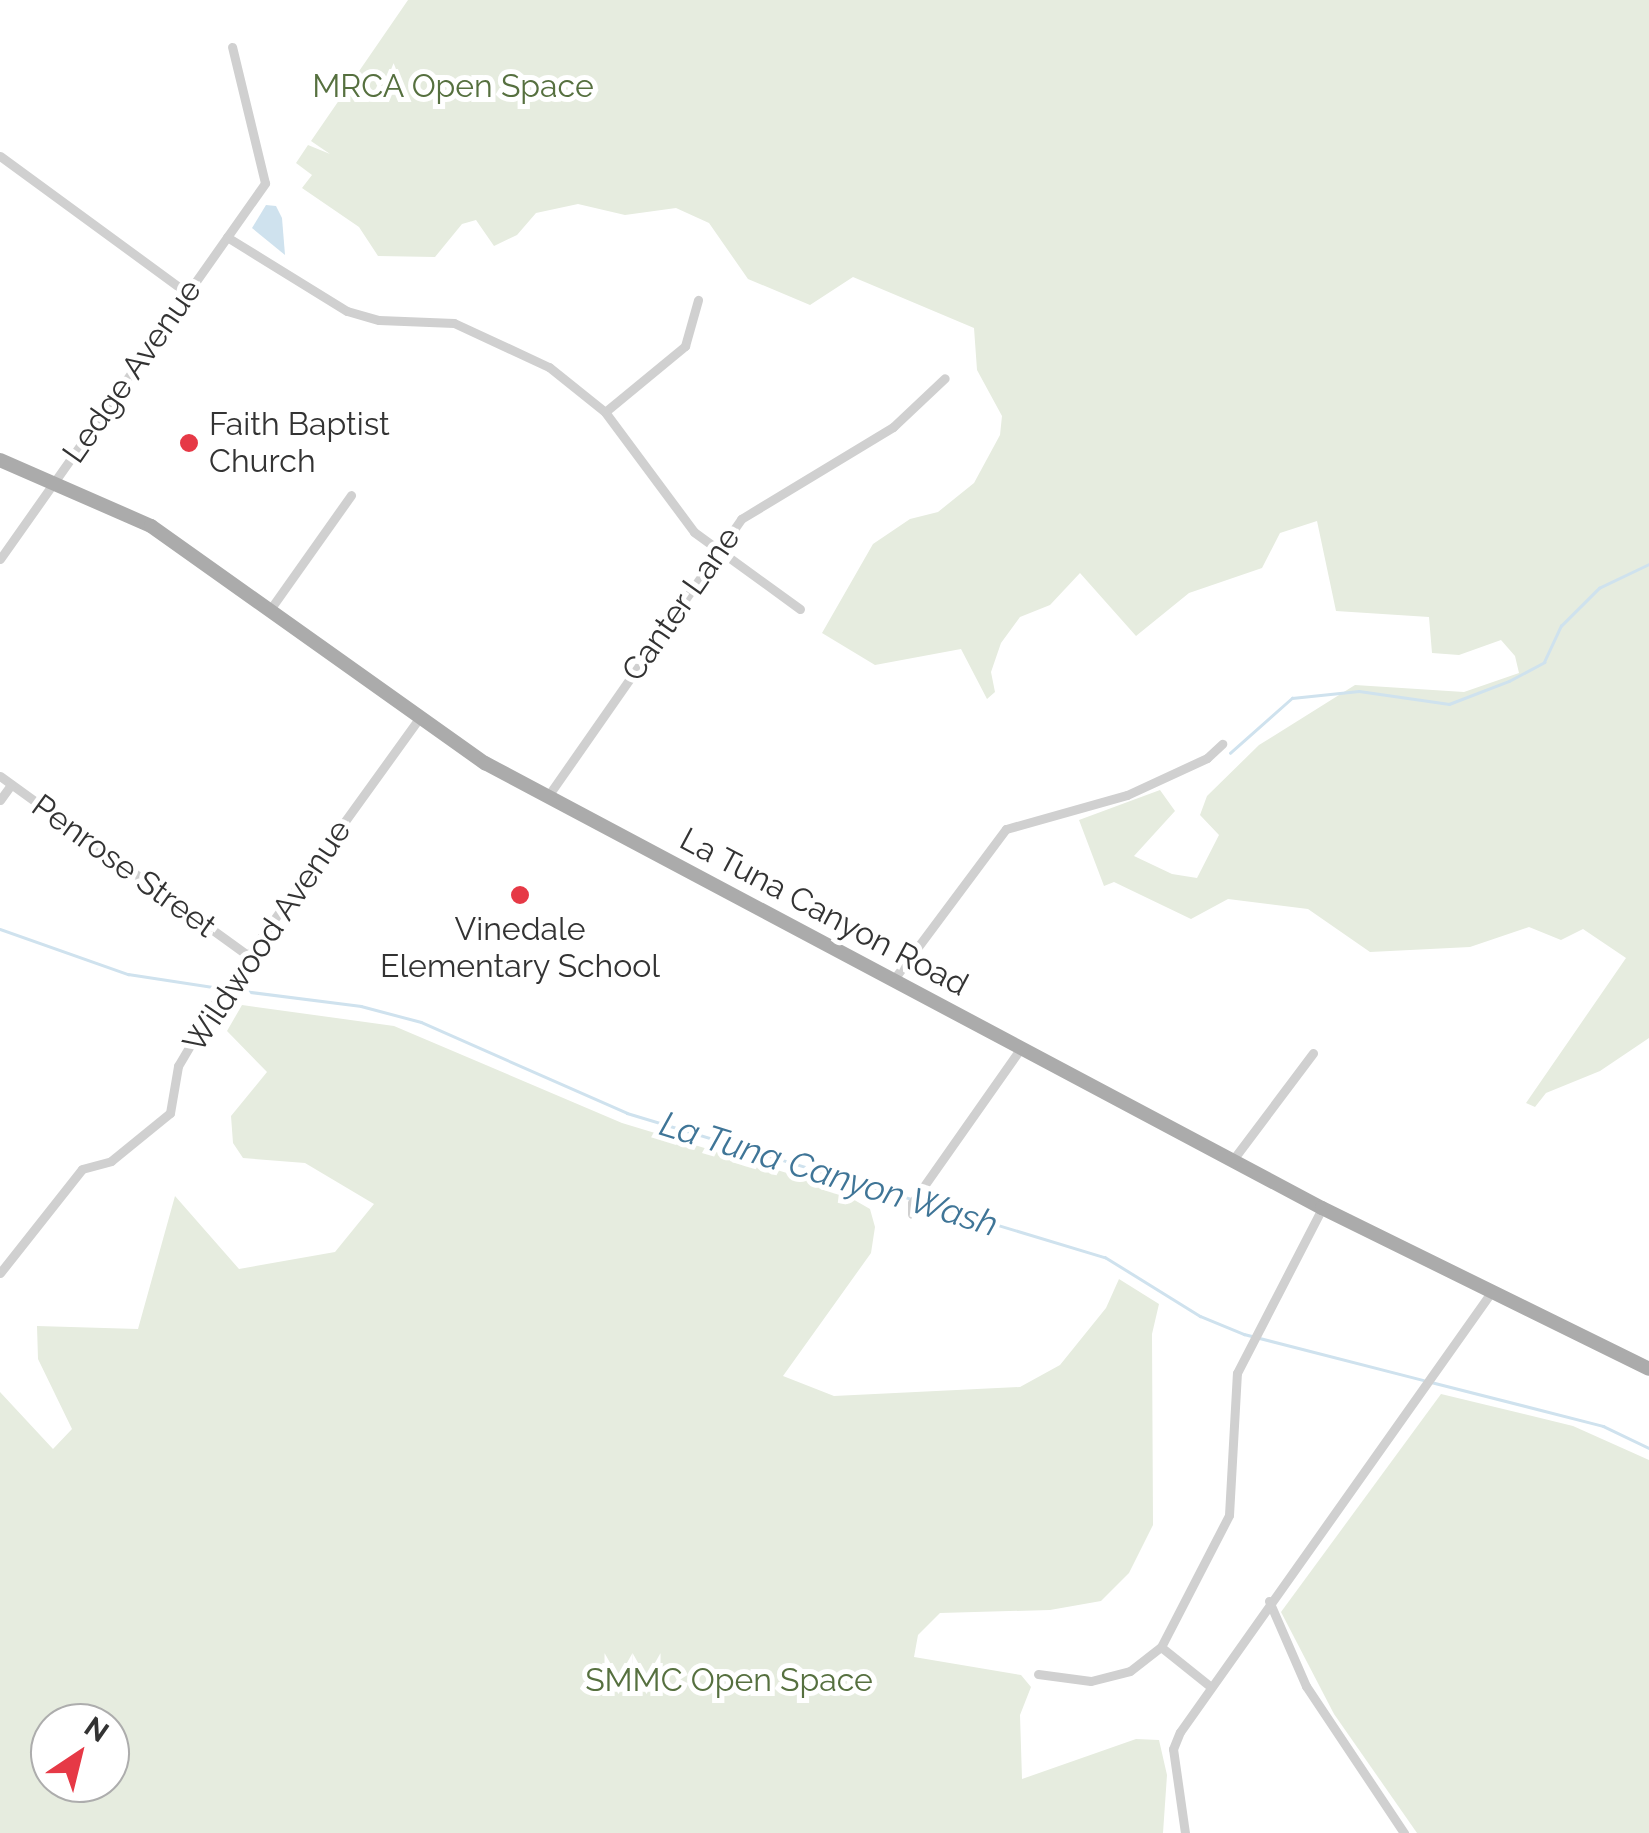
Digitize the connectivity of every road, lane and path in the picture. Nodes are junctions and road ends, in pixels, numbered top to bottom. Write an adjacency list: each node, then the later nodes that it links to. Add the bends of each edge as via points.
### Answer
1 (232, 47): 3 (street, Ledge Avenue, via 265,182)
2 (0, 156): 4 (street)
3 (226, 237): 4 (street, Ledge Avenue); 7 (street, via 348,311 480,332 549,367)
4 (187, 293): 9 (street, Ledge Avenue)
5 (698, 300): 7 (street, via 685,346)
6 (945, 378): 11 (street, Canter Lane, via 893,427 747,513)
7 (605, 412): 11 (street, via 686,524)
8 (0, 460): 9 (main road, La Tuna Canyon Road)
9 (55, 481): 12 (street, Ledge Avenue); 14 (main road, La Tuna Canyon Road, via 139,519)
10 (351, 496): 14 (street)
11 (718, 550): 13 (street); 19 (street, Canter Lane)
12 (0, 559)
13 (800, 610)
14 (269, 611): 15 (main road, La Tuna Canyon Road)
15 (418, 720): 19 (main road, La Tuna Canyon Road); 21 (street, Wildwood Avenue)
16 (1222, 744): 22 (street, via 1208,758 1127,795 1006,829)
17 (0, 776): 18 (street, Penrose Street)
18 (11, 784): 20 (street); 21 (street, Penrose Street)
19 (548, 796): 22 (main road, La Tuna Canyon Road)
20 (0, 800)
21 (249, 956): 28 (street, Wildwood Avenue, via 178,1066 170,1114 111,1162 82,1169)
22 (894, 979): 23 (main road, La Tuna Canyon Road)
23 (1022, 1048): 25 (main road, La Tuna Canyon Road); 26 (street)
24 (1313, 1053): 25 (street)
25 (1232, 1160): 27 (main road, La Tuna Canyon Road)
26 (914, 1204)
27 (1322, 1208): 29 (main road, La Tuna Canyon Road); 32 (street, via 1254,1336 1230,1405 1230,1515)
28 (0, 1273)
29 (1490, 1294): 30 (main road, La Tuna Canyon Road); 31 (street)
30 (1649, 1369)
31 (1270, 1601): 34 (street); 36 (street, via 1306,1686)
32 (1161, 1648): 33 (street, via 1130,1671 1091,1681); 34 (street)
33 (1038, 1674)
34 (1210, 1687): 35 (street, via 1173,1749)
35 (1185, 1833)
36 (1404, 1833)

